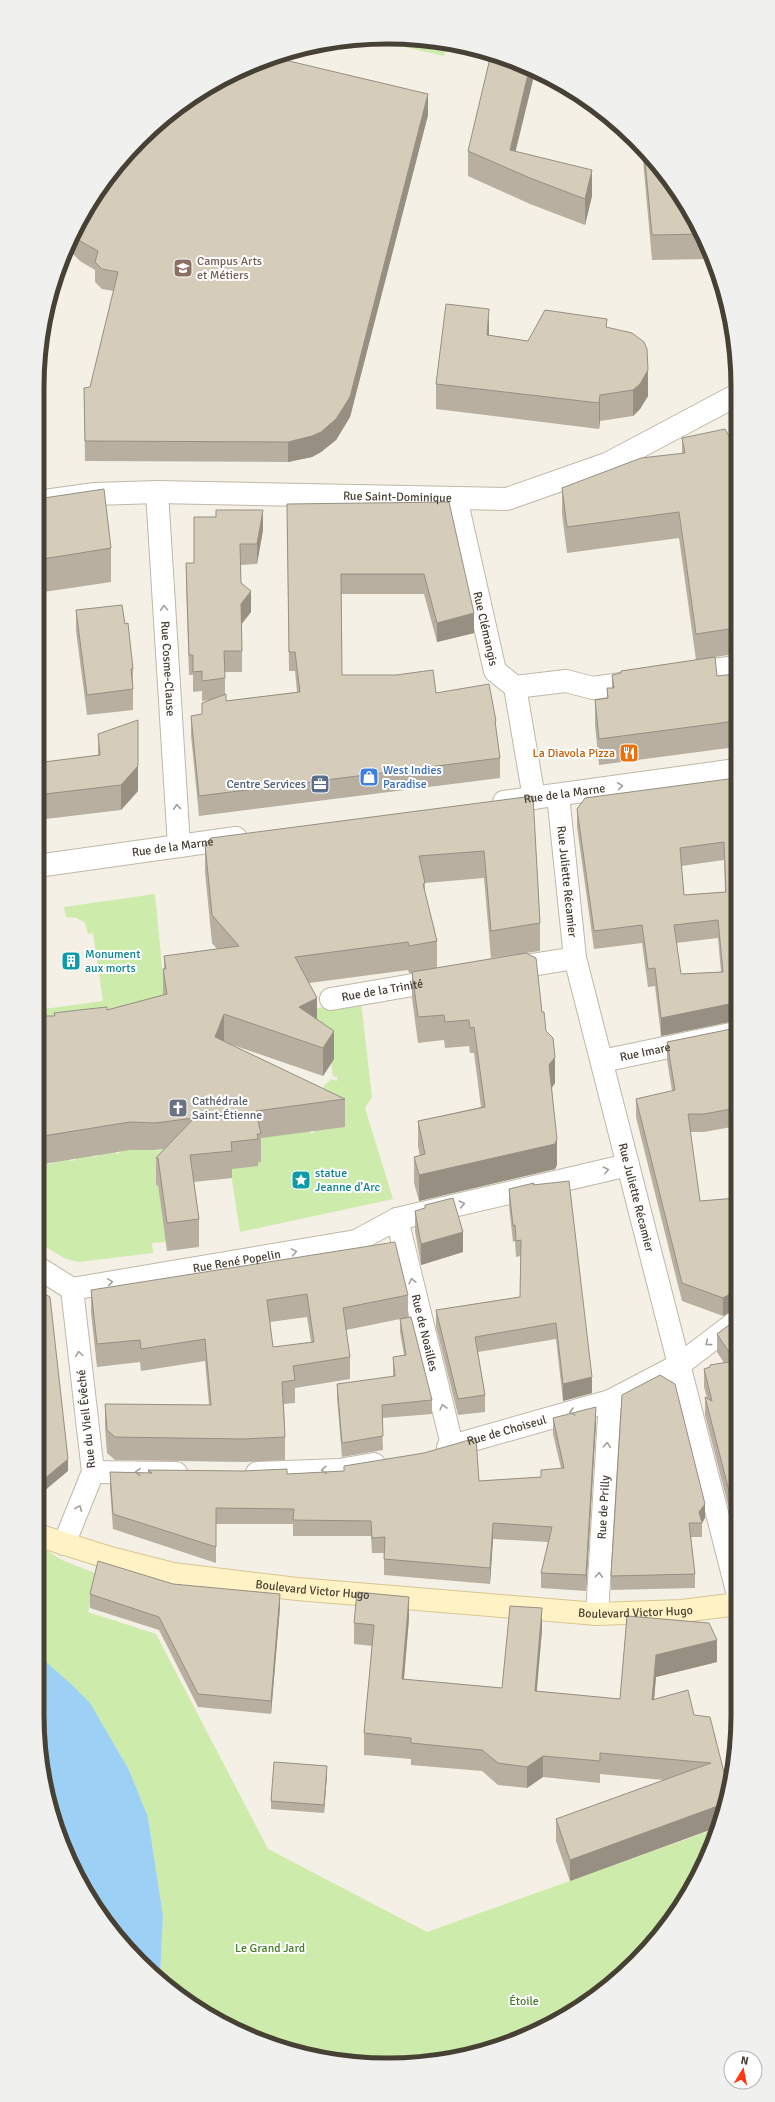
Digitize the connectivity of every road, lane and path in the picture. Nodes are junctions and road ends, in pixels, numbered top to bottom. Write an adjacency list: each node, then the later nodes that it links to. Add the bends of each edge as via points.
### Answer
1 (731, 398): 3 (street, Rue Saint-Dominique, via 609,463 507,499)
2 (157, 492): 3 (street, Rue Saint-Dominique); 4 (street, Rue Saint-Dominique, via 95,494); 12 (street, Rue Cosme-Clause, one-way to 2)
3 (456, 498): 6 (street, Rue Clémangis, via 495,671)
4 (44, 501)
5 (731, 667): 6 (street, via 593,688 566,681)
6 (515, 687): 9 (street)
7 (731, 771): 8 (street, Rue de la Marne, one-way to 7)
8 (558, 795): 9 (street, Rue de la Marne); 14 (street, Rue Juliette Récamier)
9 (534, 798): 10 (street, Rue de la Marne)
10 (487, 804)
11 (258, 835): 12 (street, Rue de la Marne)
12 (179, 846): 13 (street, Rue de la Marne)
13 (44, 865)
14 (575, 958): 15 (street); 19 (street, Rue Juliette Récamier)
15 (484, 973)
16 (461, 977): 17 (street, Rue de la Trinité)
17 (330, 999)
18 (731, 1034): 19 (street, Rue Imare)
19 (602, 1061): 20 (street, Rue Juliette Récamier)
20 (628, 1165): 21 (street, Rue René Popelin, one-way to 20); 25 (street, Rue Juliette Récamier)
21 (397, 1219): 23 (street, Rue René Popelin, one-way to 21, via 356,1241); 27 (street, Rue de Noailles, one-way to 21)
22 (44, 1271): 23 (street)
23 (72, 1289): 30 (street, Rue du Vieil Évêché, one-way to 23)
24 (731, 1326): 25 (street, Rue de Choiseul, one-way to 25)
25 (679, 1365): 26 (street, Rue de Choiseul); 35 (street, Rue Juliette Récamier)
26 (610, 1401): 27 (street, Rue de Choiseul, one-way to 27); 37 (street, Rue de Prilly, one-way to 26)
27 (452, 1445): 28 (street, Rue de Choiseul)
28 (428, 1454)
29 (392, 1461): 32 (street, one-way to 32, via 339,1470)
30 (93, 1472): 31 (street, one-way to 30); 34 (street, Rue du Vieil Évêché, one-way to 30)
31 (196, 1473)
32 (235, 1474)
33 (44, 1537): 34 (main road, Boulevard Victor Hugo)
34 (64, 1544): 37 (main road, Boulevard Victor Hugo, via 173,1574 304,1590)
35 (731, 1568)
36 (731, 1605): 37 (main road, Boulevard Victor Hugo, via 682,1611)
37 (597, 1614)

